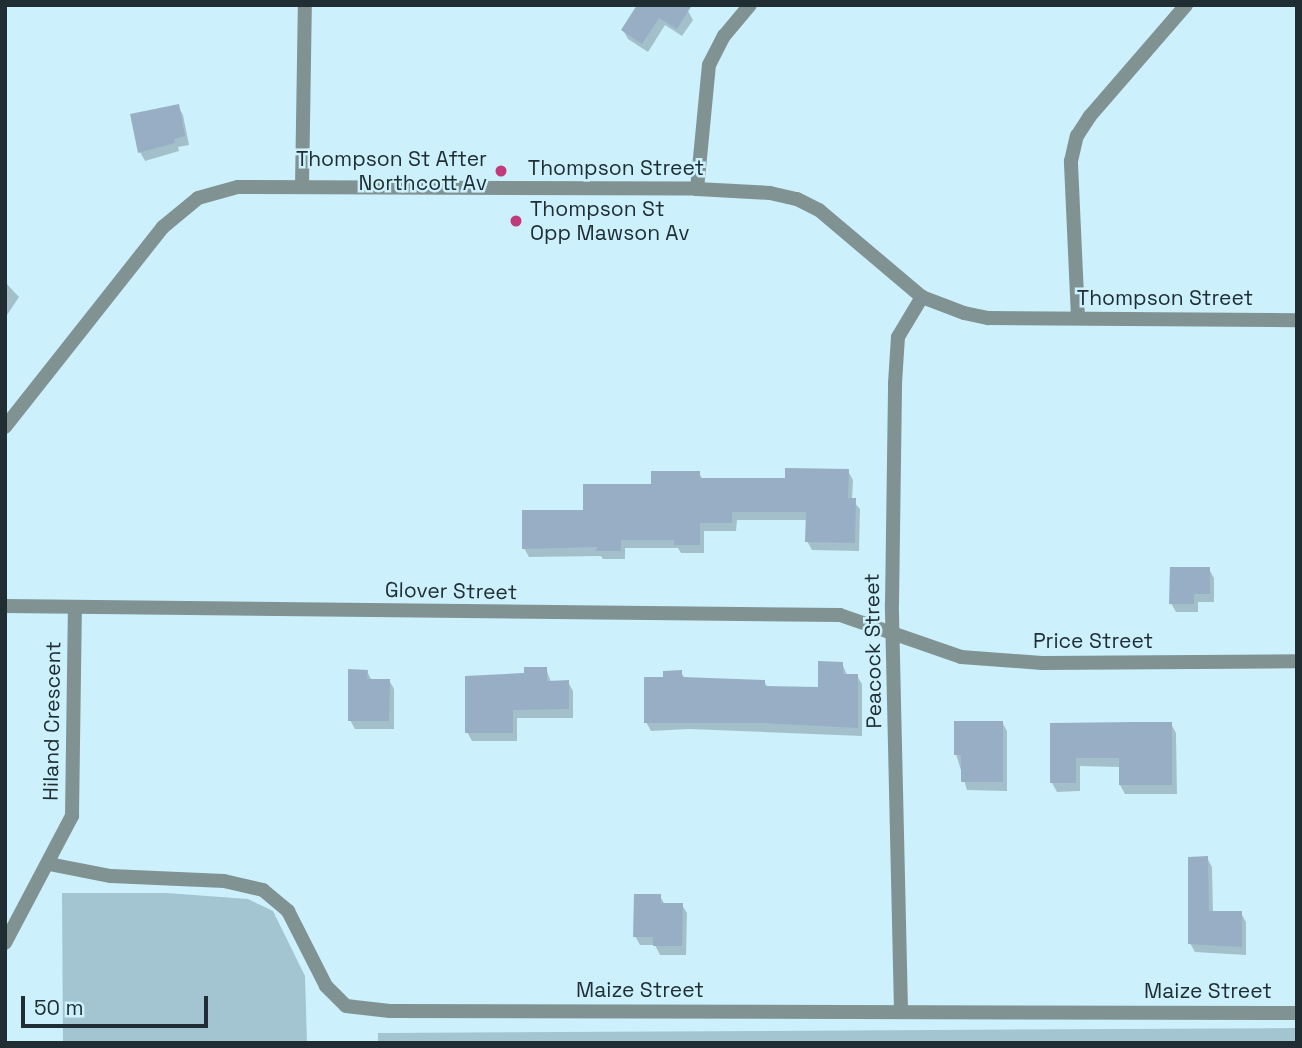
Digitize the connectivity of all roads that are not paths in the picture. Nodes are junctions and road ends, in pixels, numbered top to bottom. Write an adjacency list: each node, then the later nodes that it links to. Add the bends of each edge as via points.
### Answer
1 (305, 5): 4 (street)
2 (750, 5): 5 (street, via 724,36 709,65)
3 (1186, 5): 7 (street, via 1077,136 1071,161)
4 (302, 187): 5 (street, Thompson Street); 9 (street, Thompson Street, via 215,191 178,212)
5 (696, 189): 6 (street, Thompson Street, via 797,199 820,210)
6 (922, 297): 7 (street, Thompson Street, via 988,318); 12 (street, Peacock Street, via 898,337 896,352)
7 (1078, 318): 8 (street, Thompson Street)
8 (1297, 320)
9 (5, 427)
10 (5, 606): 11 (street, Glover Street)
11 (75, 609): 12 (street, Glover Street, via 839,615); 14 (street, Hiland Crescent, via 72,816)
12 (893, 634): 13 (street, Price Street, via 961,656 1042,663); 16 (street, Peacock Street)
13 (1297, 661)
14 (49, 864): 15 (street, Hiland Crescent); 16 (street, Maize Street, via 111,876 225,881 263,890 288,911 326,986 346,1006 390,1011)
15 (5, 943)
16 (901, 1010): 17 (street, Maize Street)
17 (1297, 1013)

